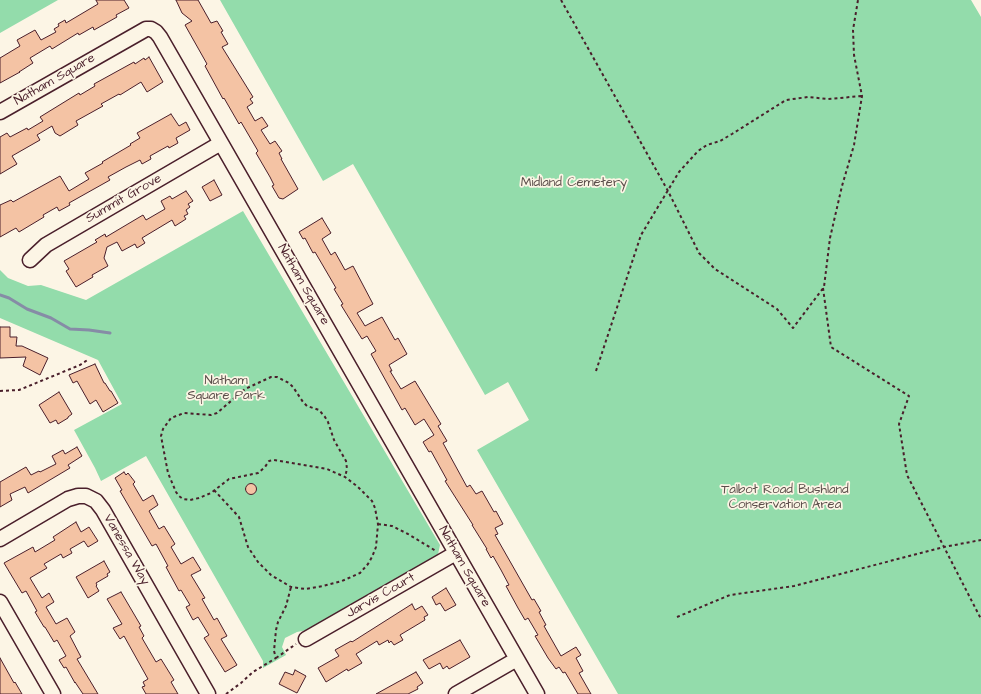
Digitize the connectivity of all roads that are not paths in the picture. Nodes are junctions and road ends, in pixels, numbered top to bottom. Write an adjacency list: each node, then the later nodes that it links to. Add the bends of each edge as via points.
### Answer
1 (0, 112): 2 (street, Natham Square, via 120,43 146,29 151,29 160,37)
2 (221, 143): 3 (street, Summit Grove, via 46,245); 5 (street, Natham Square)
3 (30, 260)
4 (0, 539): 10 (street, Vanessa Way, via 68,499 86,496 96,501)
5 (456, 553): 7 (street, Jarvis Court); 8 (street, Natham Square)
6 (0, 602): 9 (street)
7 (306, 639)
8 (517, 659): 11 (street); 12 (street, Natham Square)
9 (53, 694)
10 (208, 694)
11 (456, 694)
12 (537, 694)

